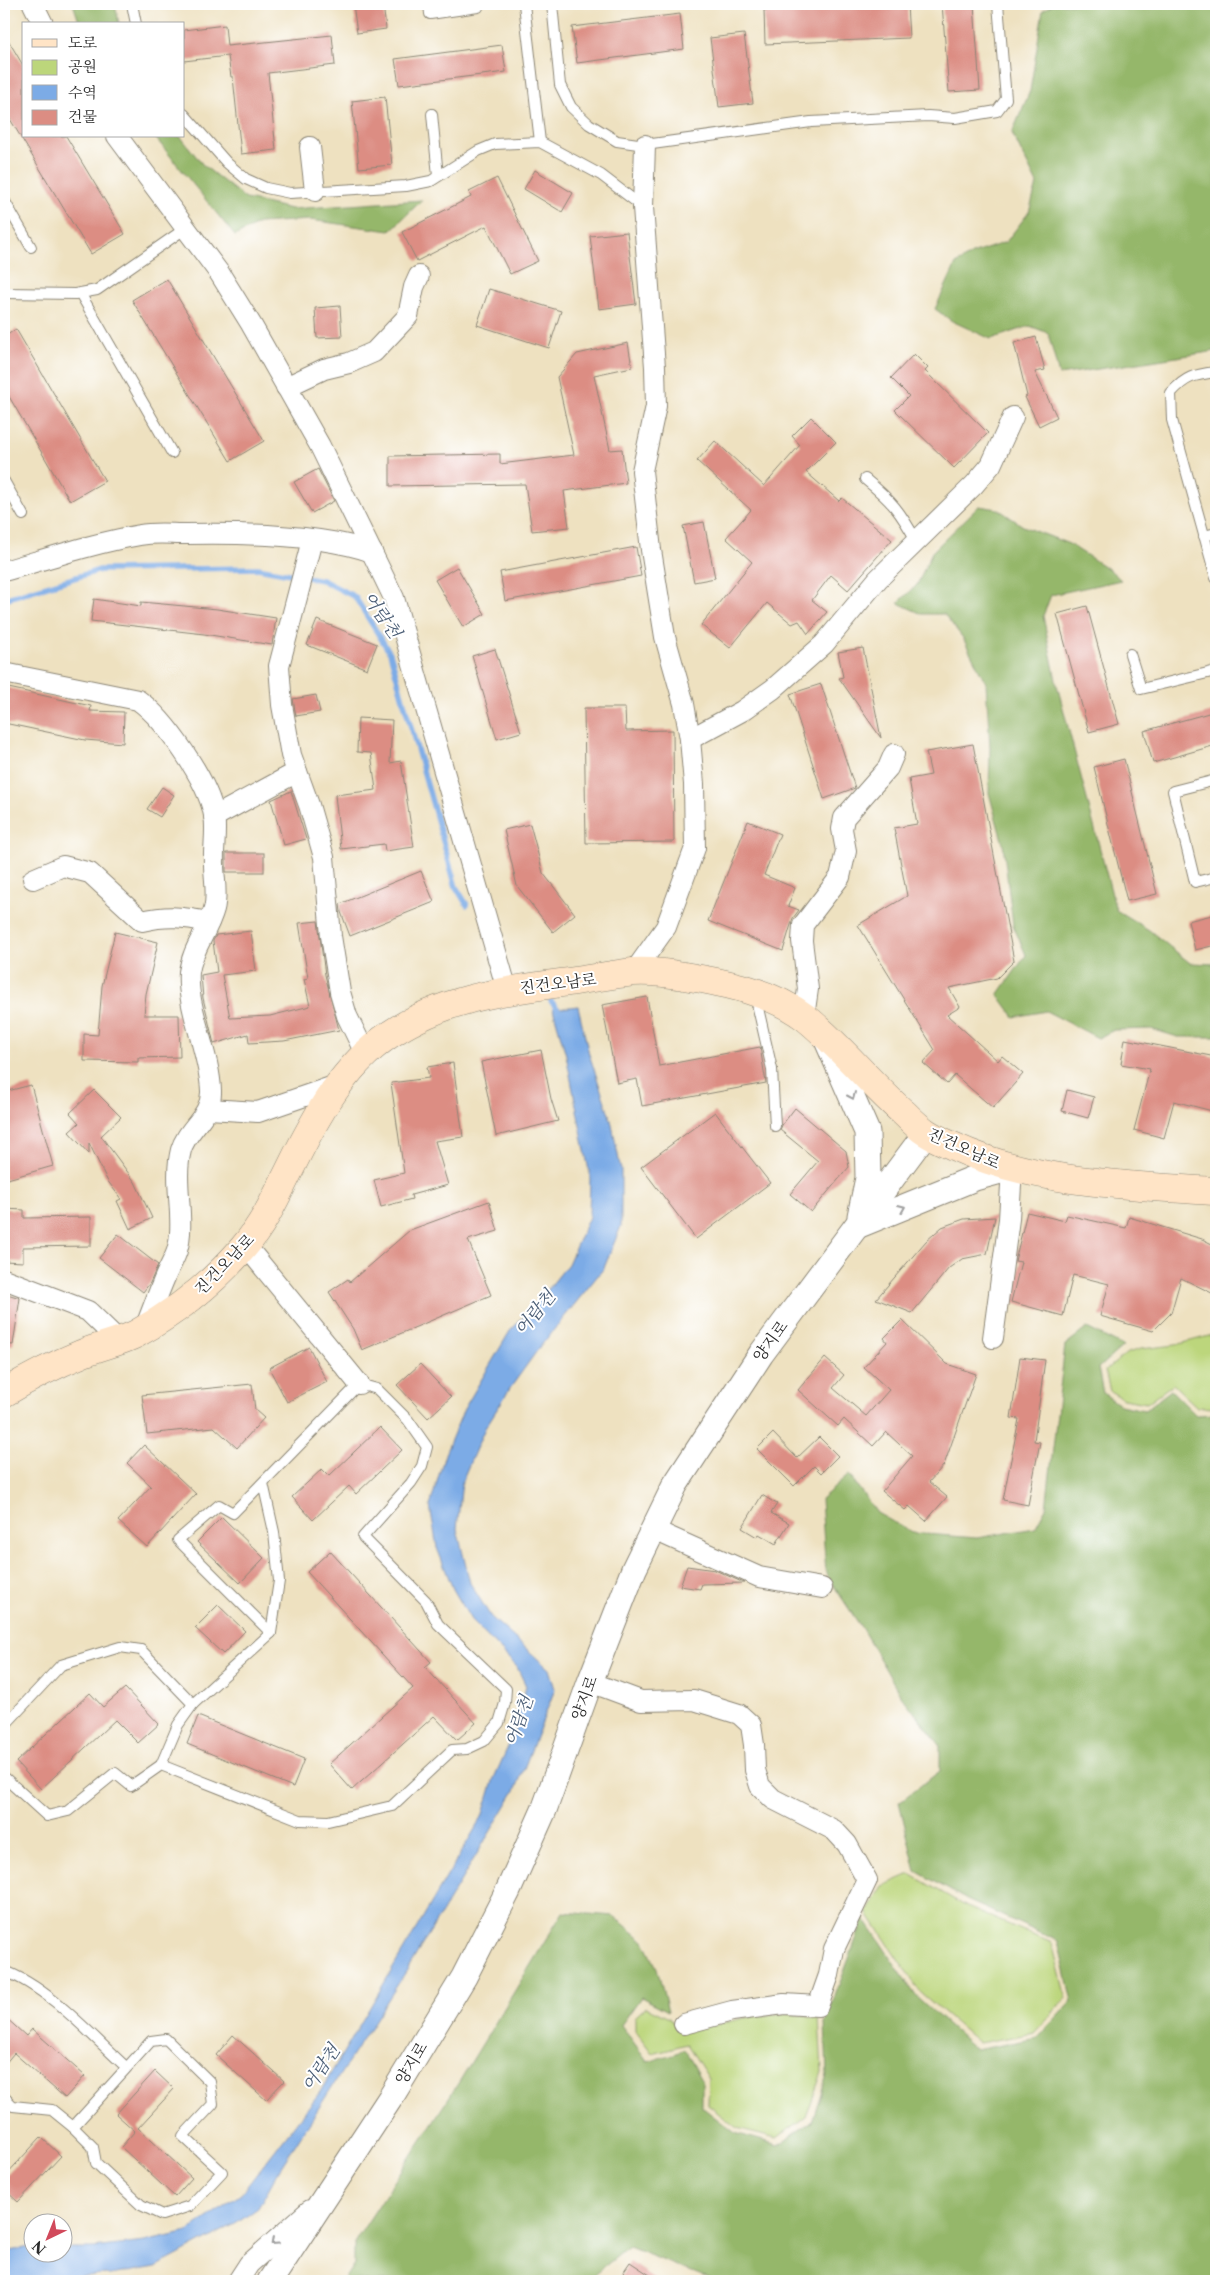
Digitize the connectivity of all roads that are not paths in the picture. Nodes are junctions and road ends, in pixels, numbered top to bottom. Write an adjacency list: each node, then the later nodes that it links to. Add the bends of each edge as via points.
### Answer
1 (33, 4): 8 (street)
2 (132, 4): 9 (lane)
3 (429, 4): 4 (lane, via 430,14 478,7)
4 (478, 4)
5 (524, 4): 13 (lane)
6 (552, 4): 14 (lane, via 560,86 571,107 589,124 618,141)
7 (998, 4): 14 (lane, via 1006,99 997,111 955,118 928,116 811,122)
8 (42, 22)
9 (136, 22)
10 (432, 114): 16 (lane)
11 (185, 115): 17 (lane, via 227,163 246,179 266,188)
12 (118, 138): 20 (street)
13 (540, 142): 16 (lane, via 495,144); 19 (lane, via 601,175)
14 (644, 145): 19 (street)
15 (310, 147): 17 (street)
16 (438, 176): 17 (lane, via 406,186)
17 (315, 192)
18 (4, 200): 21 (lane)
19 (643, 207): 42 (street, via 656,406 642,471 665,637 684,704)
20 (186, 228): 24 (lane, via 97,290); 26 (street, via 220,274)
21 (31, 247)
22 (419, 276): 26 (street, via 408,316 374,352)
23 (4, 293): 24 (lane)
24 (80, 293): 28 (lane)
25 (1216, 372): 33 (lane, via 1195,374 1182,381 1172,393 1172,420)
26 (286, 386): 36 (street, via 320,446)
27 (1013, 417): 35 (street, via 991,465)
28 (172, 453)
29 (865, 479): 35 (lane, via 901,512)
30 (4, 480): 31 (lane)
31 (23, 515)
32 (1216, 533): 33 (lane)
33 (1204, 536): 38 (lane)
34 (312, 540): 36 (street, via 350,545); 37 (street, via 218,534 143,534 103,542); 44 (street, via 279,666 283,714)
35 (917, 542): 42 (street, via 878,580 804,663 742,711)
36 (372, 552): 51 (street, via 394,598)
37 (4, 571)
38 (1216, 578)
39 (1130, 654): 40 (lane, via 1141,689)
40 (1216, 671)
41 (4, 673): 46 (street, via 138,700 163,724 187,758 211,803)
42 (690, 740): 50 (street, via 695,848 666,927)
43 (894, 754): 53 (street, via 888,768 844,818 842,829 846,851 840,877 803,925 808,989)
44 (297, 772): 46 (street); 55 (street, via 324,857 340,992 347,1016)
45 (1216, 780): 47 (lane, via 1173,791 1195,882)
46 (214, 817): 49 (street, via 216,886)
47 (1216, 877)
48 (33, 879): 49 (street, via 63,866 90,873 142,921 178,916)
49 (209, 922): 57 (street, via 189,974 209,1072 211,1093)
50 (634, 972): 51 (main road, 진건오남로); 52 (main road, 진건오남로, via 657,972 733,984)
51 (507, 990): 55 (main road, 진건오남로, via 452,1002 429,1012 385,1037)
52 (754, 992): 53 (main road, 진건오남로, via 779,1001); 58 (lane, via 772,1069)
53 (804, 1017): 54 (main road, 진건오남로)
54 (825, 1036): 59 (main road, 진건오남로, via 894,1106); 62 (street, one-way to 62, via 867,1132 868,1178)
55 (366, 1055): 56 (main road, 진건오남로)
56 (337, 1085): 57 (street, via 258,1112); 63 (main road, 진건오남로, via 313,1122 268,1214)
57 (208, 1109): 65 (street, via 184,1139 178,1176 181,1232 178,1255 166,1274)
58 (775, 1126)
59 (926, 1133): 60 (main road, 진건오남로, via 984,1160); 62 (street, 양지로)
60 (1012, 1168): 61 (main road, 진건오남로, via 1074,1179); 62 (street, one-way to 60, via 975,1178); 66 (street, via 1009,1219)
61 (1216, 1192)
62 (857, 1226): 71 (street, 양지로, via 760,1354 680,1478)
63 (246, 1246): 65 (main road, 진건오남로, via 193,1297); 68 (street)
64 (4, 1279): 67 (street, via 88,1311)
65 (145, 1328): 67 (main road, 진건오남로)
66 (993, 1338)
67 (119, 1341): 69 (main road, 진건오남로, via 39,1372)
68 (359, 1384): 70 (lane); 77 (lane, via 377,1389 408,1420 427,1447 422,1466 411,1483 363,1537 426,1601 438,1624 506,1689 499,1723 484,1741 467,1749 452,1750 392,1806 328,1821 300,1820)
69 (4, 1393)
70 (263, 1483): 73 (lane, via 274,1532 279,1581); 73 (lane, via 233,1513 219,1505 178,1540)
71 (652, 1529): 72 (street, via 759,1578); 74 (street, 양지로)
72 (822, 1588)
73 (272, 1633): 75 (lane)
74 (590, 1682): 80 (street, via 641,1701 694,1700 739,1714 751,1724 755,1770 760,1786 773,1799 834,1830 847,1844 868,1880 834,1949 818,2006 784,2004 732,2011); 84 (street, 양지로, via 544,1810 504,1900 464,1977)
75 (193, 1704): 76 (lane, via 141,1650 120,1647 61,1665); 77 (lane, via 178,1726)
76 (4, 1726)
77 (161, 1765): 78 (lane, via 132,1786 114,1773 68,1811 48,1816)
78 (4, 1777)
79 (4, 1971): 81 (lane, via 20,1977 46,1995)
80 (684, 2024)
81 (126, 2067): 83 (lane); 83 (lane, via 151,2041 166,2039 210,2082 213,2104 183,2136 222,2172 190,2206 162,2215 141,2205 96,2163 93,2147)
82 (4, 2097): 83 (lane, via 14,2106 52,2110)
83 (73, 2127)
84 (323, 2198): 85 (street, one-way to 85, via 249,2264); 86 (street, 양지로)
85 (238, 2281)
86 (270, 2281)

